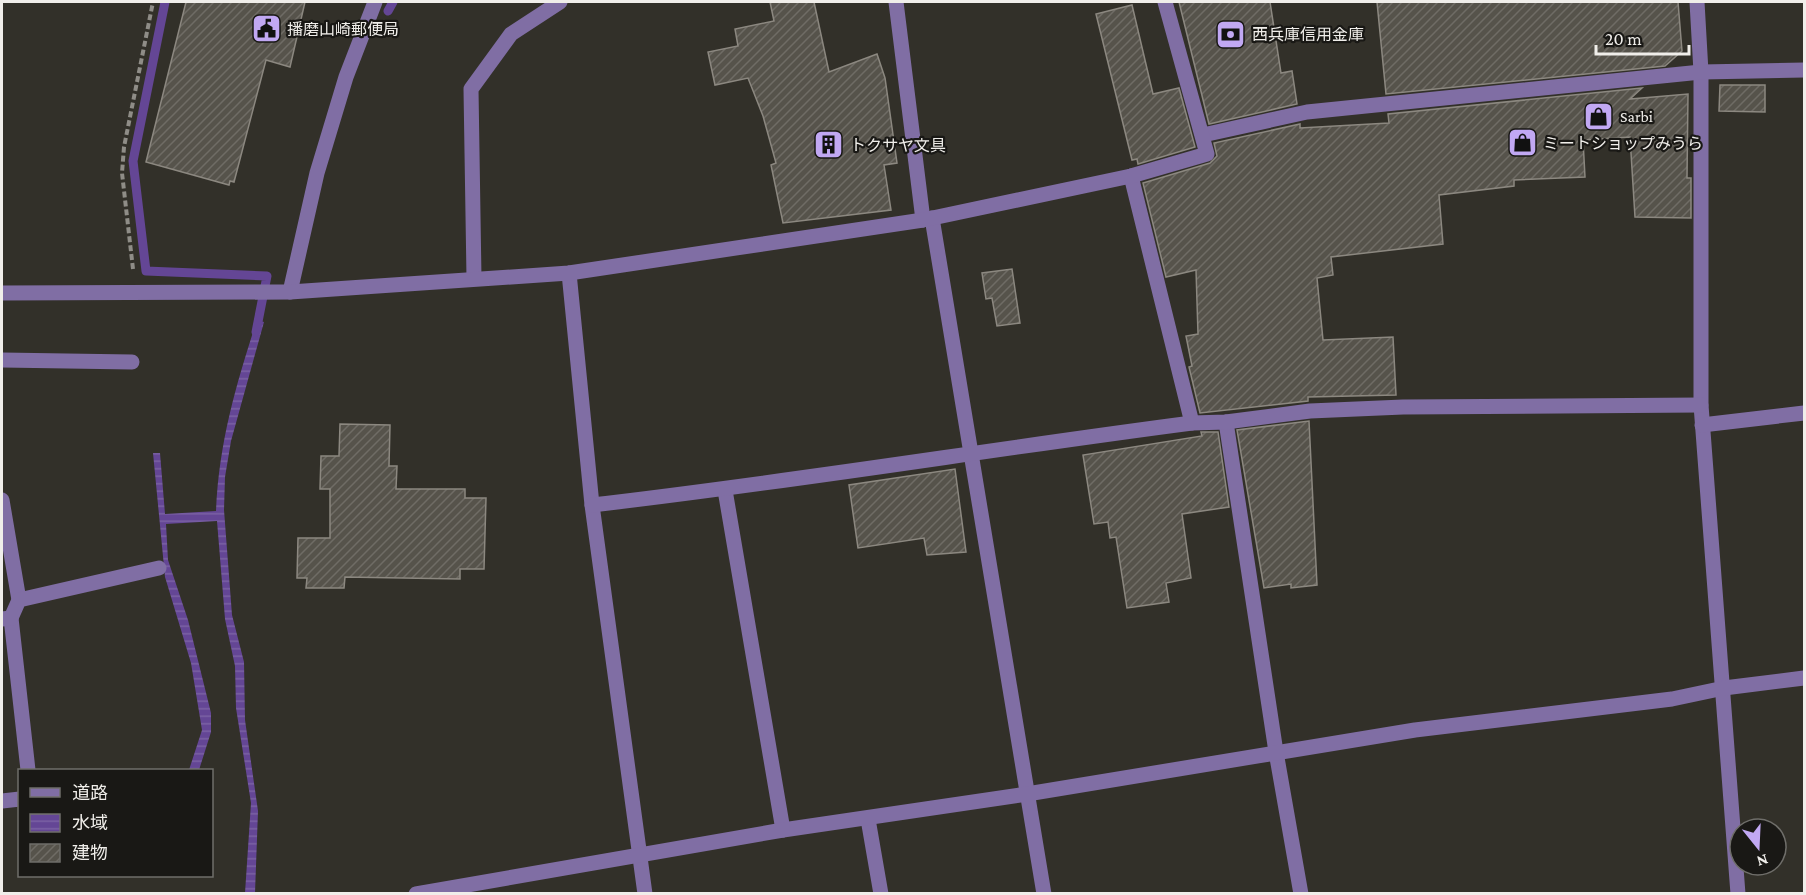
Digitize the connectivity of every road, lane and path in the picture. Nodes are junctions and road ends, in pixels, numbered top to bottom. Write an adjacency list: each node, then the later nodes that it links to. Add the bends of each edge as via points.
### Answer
1 (153, 2): 16 (path, via 122,173)
2 (375, 2): 14 (street, via 346,77 317,173)
3 (560, 2): 13 (street, via 511,34 471,89)
4 (896, 2): 11 (street)
5 (1165, 2): 9 (street)
6 (1697, 2): 8 (street)
7 (1804, 70): 8 (street)
8 (1701, 72): 9 (street, via 1307,112); 19 (street)
9 (1203, 135): 10 (street, via 1207,154)
10 (1131, 176): 11 (street); 22 (street)
11 (928, 219): 12 (street); 24 (street)
12 (569, 273): 13 (street); 27 (street)
13 (474, 278): 14 (street)
14 (290, 292): 16 (street)
15 (2, 293): 16 (street)
16 (136, 294)
17 (2, 360): 18 (street)
18 (132, 362)
19 (1701, 405): 21 (street, via 1403,407 1310,411); 23 (street)
20 (1804, 413): 23 (street)
21 (1226, 422): 22 (street); 33 (street)
22 (1192, 423): 24 (street)
23 (1702, 425): 32 (street)
24 (972, 451): 25 (street); 35 (street)
25 (725, 490): 27 (street); 39 (street)
26 (2, 500): 29 (street)
27 (592, 505): 40 (street)
28 (159, 568): 29 (street)
29 (19, 600): 30 (street)
30 (6, 618): 34 (street)
31 (1804, 678): 32 (street)
32 (1724, 688): 33 (street, via 1672,699 1416,730); 47 (street)
33 (1276, 752): 35 (street); 46 (street)
34 (28, 769)
35 (1027, 794): 38 (street); 45 (street)
36 (18, 799): 37 (street)
37 (2, 801)
38 (868, 819): 39 (street); 44 (street)
39 (783, 830): 40 (street)
40 (638, 855): 41 (street); 43 (street)
41 (462, 890): 42 (street)
42 (416, 894)
43 (645, 894)
44 (881, 894)
45 (1044, 894)
46 (1301, 894)
47 (1738, 894)

